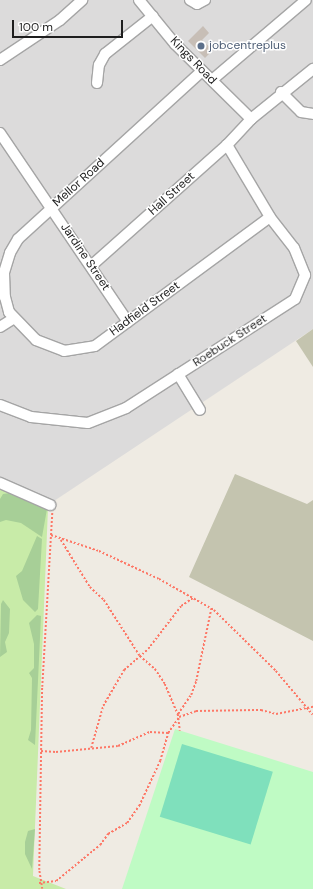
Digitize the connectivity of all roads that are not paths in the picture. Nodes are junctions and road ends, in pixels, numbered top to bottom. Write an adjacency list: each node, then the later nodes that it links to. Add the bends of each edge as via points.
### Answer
1 (82, 0): 7 (street, via 60,20)
2 (139, 0): 6 (street, Kings Road)
3 (190, 0): 4 (street, via 197,4)
4 (205, 0)
5 (306, 0): 10 (street)
6 (153, 16): 9 (street, Kings Road); 11 (street, via 105,54 99,65)
7 (0, 60)
8 (313, 69): 12 (street, Hall Street)
9 (202, 71): 10 (street, Kings Road); 18 (street, Mellor Road)
10 (212, 80): 14 (street, Kings Road)
11 (97, 83)
12 (281, 92): 13 (street, via 301,112); 14 (street, Hall Street)
13 (313, 114)
14 (251, 119): 16 (street, Hall Street)
15 (0, 132): 17 (street, Jardine Street)
16 (227, 145): 19 (street, Roebuck Street); 20 (street, Hall Street)
17 (4, 146): 18 (street, Jardine Street)
18 (51, 208): 20 (street, Jardine Street); 21 (street, Mellor Road, via 18,239 6,263 5,296)
19 (270, 217): 22 (street, Hadfield Street); 24 (street, Roebuck Street, via 294,248 305,275 295,299)
20 (91, 266): 22 (street, Jardine Street)
21 (13, 319): 22 (street, Hadfield Street, via 36,340 64,352 95,346); 23 (street)
22 (128, 322)
23 (0, 327)
24 (178, 374): 25 (street, Roebuck Street, via 126,408 88,423 31,417); 26 (street)
25 (0, 405)
26 (200, 410)
27 (0, 483): 28 (street)
28 (50, 505)

